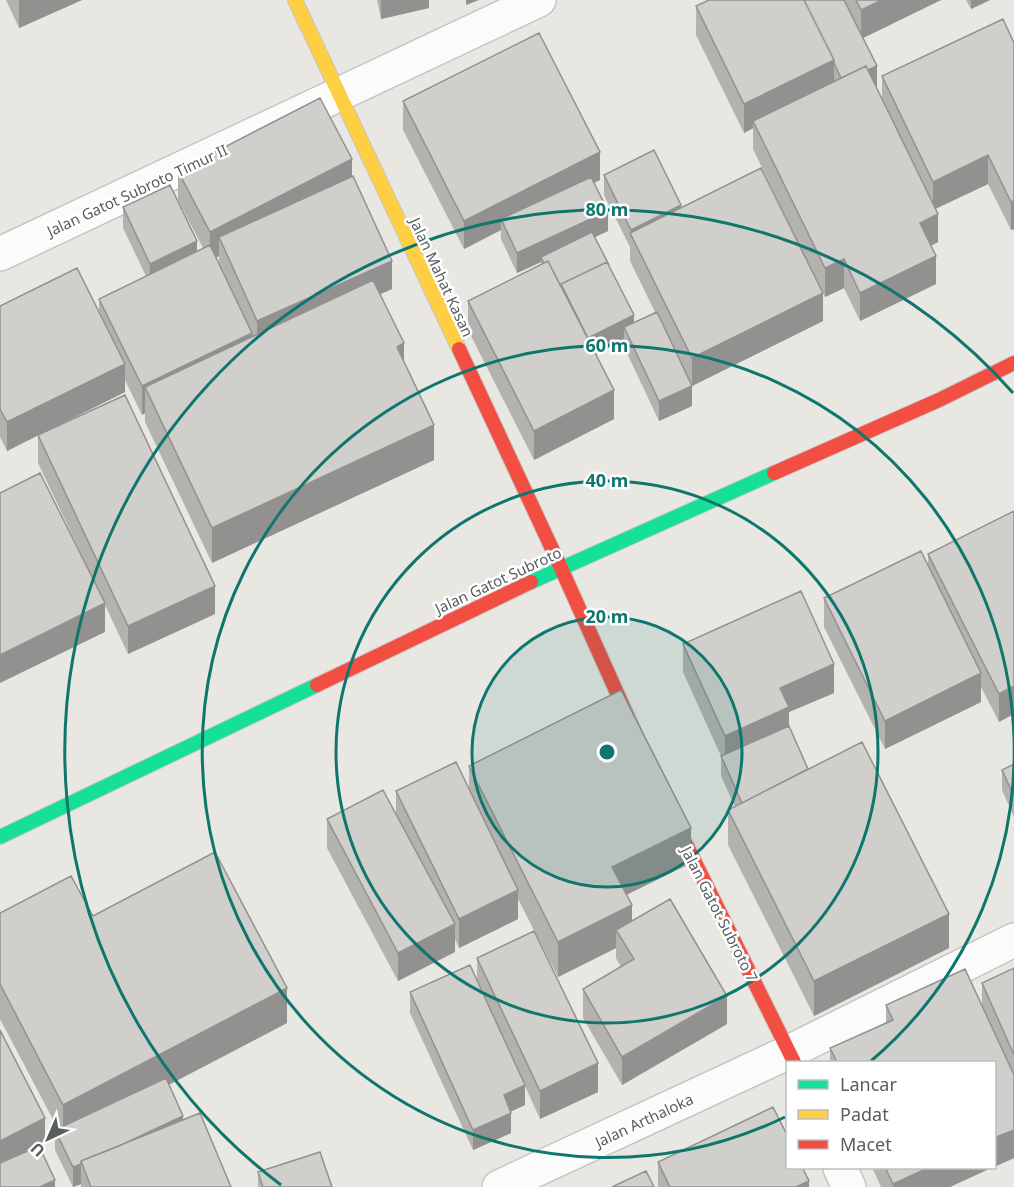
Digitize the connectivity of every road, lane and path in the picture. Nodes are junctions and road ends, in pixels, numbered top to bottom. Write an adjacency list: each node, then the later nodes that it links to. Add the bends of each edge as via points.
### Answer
1 (295, 0): 3 (main road, Jalan Mahat Kasan)
2 (539, 0): 3 (street, Jalan Gatot Subroto Timur II)
3 (338, 94): 4 (street, Jalan Gatot Subroto Timur II); 6 (main road, Jalan Mahat Kasan)
4 (0, 254)
5 (1014, 363): 6 (main road, Jalan Gatot Subroto)
6 (561, 568): 7 (main road); 9 (main road, Jalan Gatot Subroto)
7 (641, 748)
8 (665, 800): 11 (main road, Jalan Gatot Subroto 7)
9 (0, 837)
10 (1014, 940): 11 (street, Jalan Arthaloka)
11 (791, 1057): 13 (street, Jalan Arthaloka)
12 (841, 1169): 14 (street)
13 (499, 1187)
14 (849, 1187)

